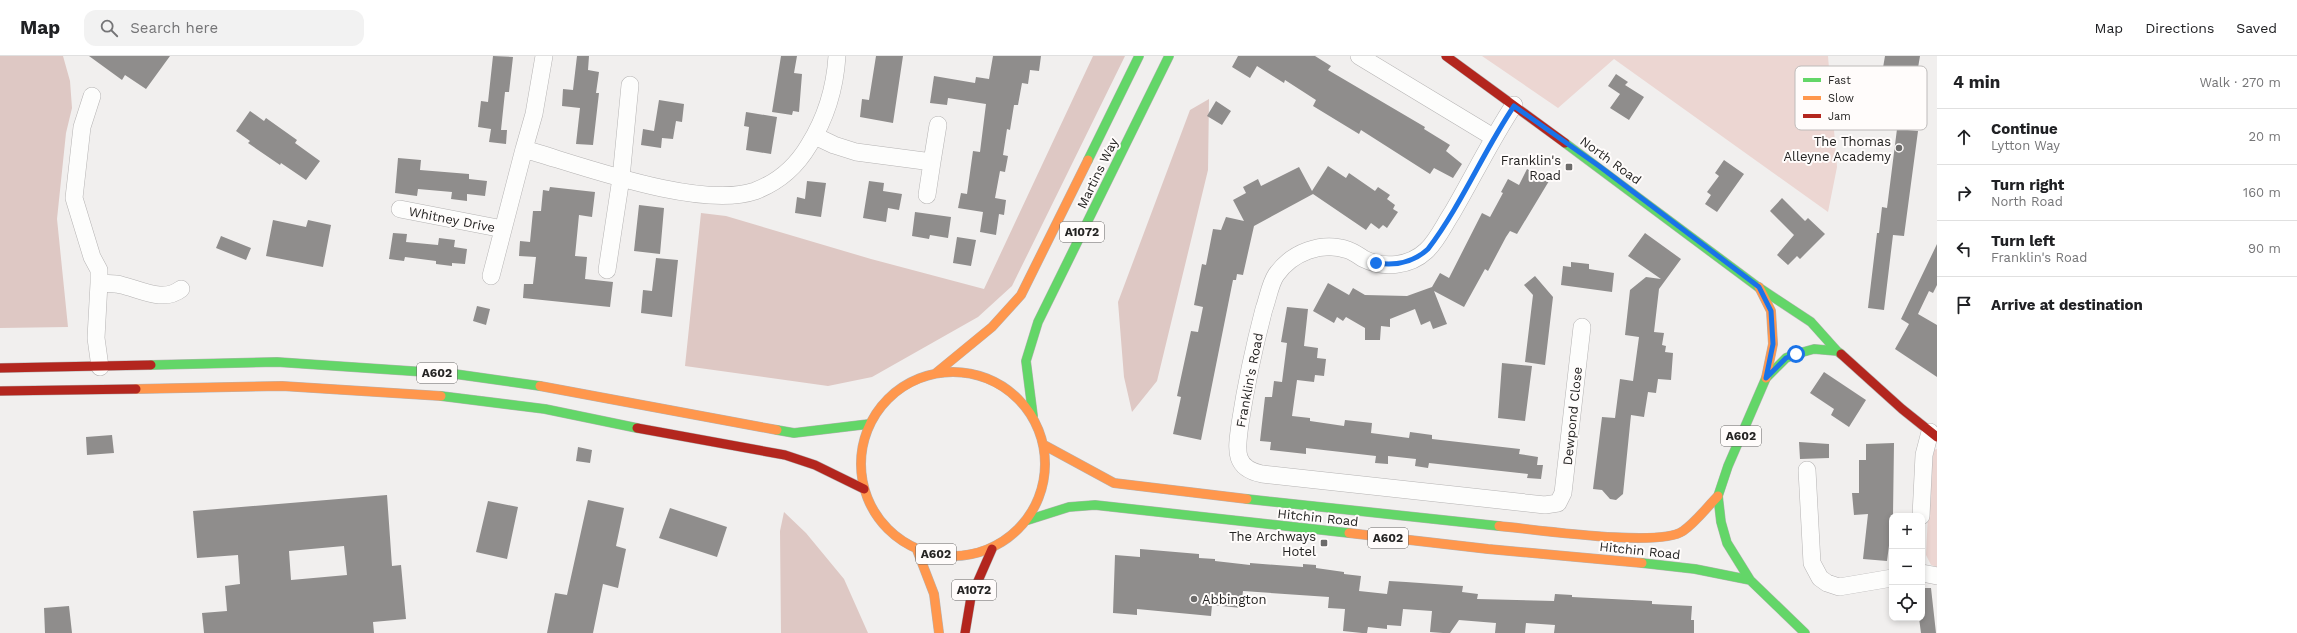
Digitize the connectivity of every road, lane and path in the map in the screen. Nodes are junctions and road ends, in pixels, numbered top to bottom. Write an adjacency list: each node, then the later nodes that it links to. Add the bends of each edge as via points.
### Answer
1 (544, 56): 13 (street, Whitney Drive, via 534,114)
2 (837, 56): 11 (street, via 833,89)
3 (1139, 56): 28 (main road, A1072, via 1021,296 1010,312 994,327 967,345)
4 (1169, 56): 31 (main road, Martins Way / A1072, via 1038,322 1026,360)
5 (1359, 56): 12 (street)
6 (1446, 56): 9 (main road, North Road)
7 (630, 86): 15 (street)
8 (92, 96): 21 (street, via 82,127 74,198 92,258 99,270)
9 (1514, 106): 12 (street, Franklin's Road); 22 (main road, North Road)
10 (938, 125): 14 (street)
11 (815, 136): 14 (street, via 856,152); 15 (street, via 803,156 783,176 754,191 730,195 705,194 672,190)
12 (1493, 138): 38 (street, Franklin's Road, via 1437,238 1422,255 1406,262 1386,265 1364,259 1348,250 1320,247 1300,254 1282,266 1271,284 1257,337 1245,392 1238,453 1241,462 1248,469 1262,474 1545,505)
13 (524, 149): 15 (street); 18 (street, Whitney Drive)
14 (932, 162): 16 (street)
15 (622, 178): 19 (street)
16 (927, 195)
17 (400, 209): 18 (street, Whitney Drive)
18 (503, 229): 20 (street, Whitney Drive, via 501,261)
19 (607, 270)
20 (491, 276)
21 (99, 283): 23 (street, via 120,285 150,294 174,294); 26 (street, via 96,338)
22 (1759, 287): 25 (main road, North Road, via 1826,334); 29 (main road, North Road, via 1771,311 1773,344)
23 (181, 289)
24 (1582, 327): 38 (street, Dewpond Close, via 1563,493)
25 (1837, 351): 29 (main road, A602, via 1814,349 1796,354 1786,358); 33 (main road, North Road)
26 (100, 367): 27 (main road, A602); 32 (main road, A602, via 277,362 455,374 578,392 794,432)
27 (0, 368)
28 (936, 373): 31 (main road, A602, via 974,373 1005,386); 32 (main road, A602, via 915,380 894,392)
29 (1766, 378): 37 (main road, A602, via 1728,466)
30 (0, 391): 36 (main road, A602, via 282,386 456,397 545,409 785,455 815,465)
31 (1033, 416): 34 (main road, A602)
32 (869, 424): 36 (main road, A602, via 861,449)
33 (1934, 434): 39 (street, via 1924,455)
34 (1044, 446): 37 (main road, Hitchin Road / A602, via 1114,483 1285,504 1601,536 1669,536 1682,531); 40 (main road, A602, via 1044,482)
35 (1807, 470): 45 (street, via 1812,563 1820,578 1839,587)
36 (864, 490): 42 (main road, A602, via 876,516 894,536)
37 (1718, 496): 46 (main road, A602, via 1724,532)
38 (1558, 503)
39 (1921, 513)
40 (1028, 520): 41 (main road, A602); 46 (main road, Hitchin Road / A602, via 1069,507 1095,505 1659,564)
41 (992, 549): 42 (main road, A602, via 955,557); 49 (main road, A1072, via 971,597)
42 (917, 550): 48 (main road, A1072, via 934,594)
43 (1925, 574): 44 (street)
44 (1937, 576)
45 (1889, 579)
46 (1750, 580): 47 (main road, A602)
47 (1788, 619): 50 (main road); 51 (main road, A602)
48 (939, 633)
49 (965, 633)
50 (1790, 633)
51 (1805, 633)

